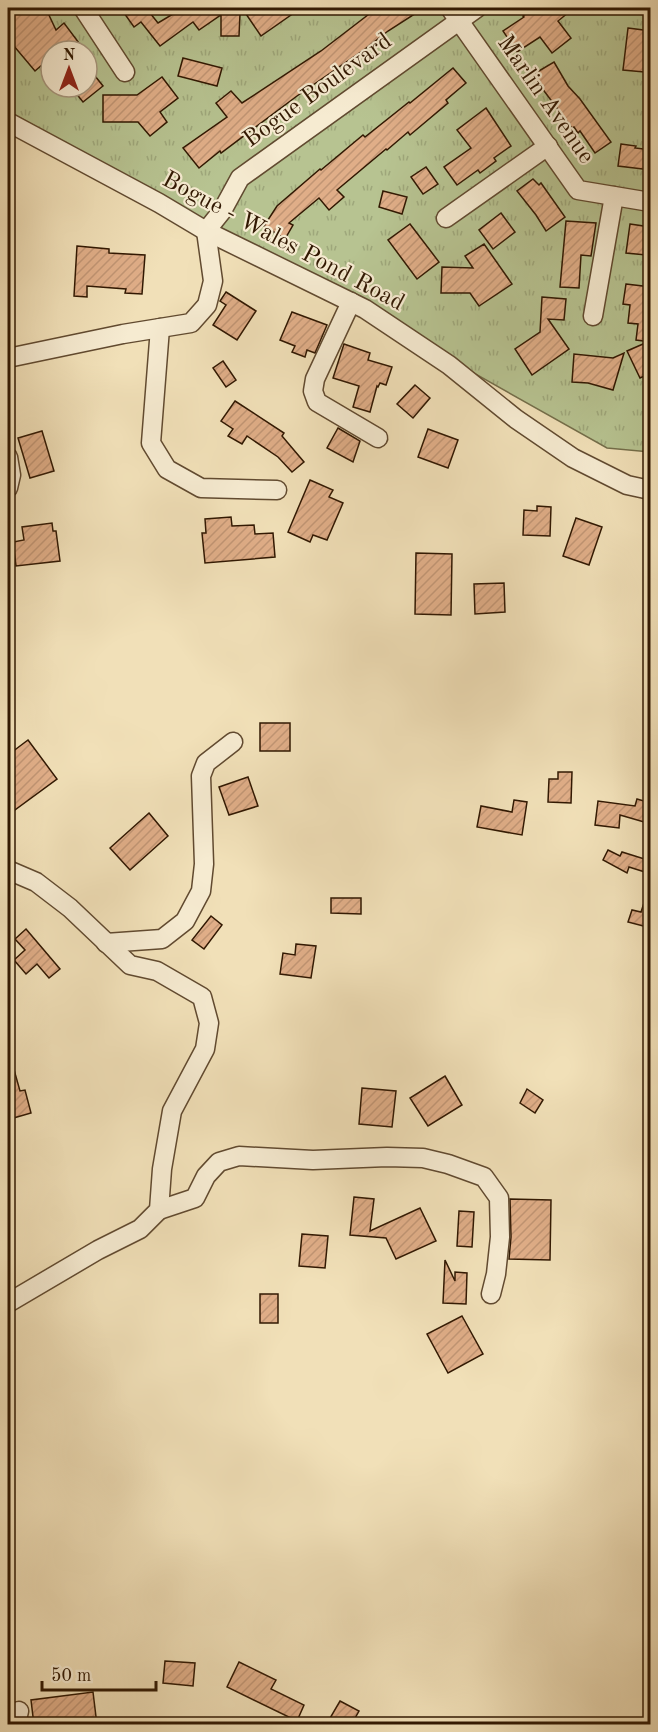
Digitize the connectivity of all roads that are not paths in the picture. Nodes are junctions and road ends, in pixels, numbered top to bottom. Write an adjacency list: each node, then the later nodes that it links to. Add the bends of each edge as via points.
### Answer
1 (83, 8): 4 (street)
2 (477, 8): 3 (street, Bogue Boulevard)
3 (455, 14): 6 (street, Marlin Avenue); 10 (street, Bogue Boulevard, via 240,178)
4 (125, 72)
5 (8, 122): 10 (street, Bogue - Wales Pond Road)
6 (548, 146): 7 (street, Marlin Avenue, via 578,190); 9 (street)
7 (614, 196): 8 (street, Marlin Avenue); 12 (street)
8 (651, 202)
9 (446, 218)
10 (206, 231): 11 (street, Bogue - Wales Pond Road); 13 (street, via 213,281 207,305 191,323)
11 (351, 302): 15 (street, via 312,391 317,402); 19 (street, Bogue - Wales Pond Road, via 449,365 573,458 627,485)
12 (592, 316)
13 (160, 328): 14 (street); 18 (street, via 151,443 167,469 201,488)
14 (8, 357)
15 (378, 438)
16 (8, 457): 17 (street)
17 (8, 488)
18 (277, 490)
19 (651, 490)
20 (233, 742): 22 (street, via 206,763 201,776 204,864 201,891 185,921 162,939)
21 (8, 870): 22 (street, via 36,882)
22 (106, 943): 23 (street, via 130,965 157,971 202,997 209,1023 205,1049 172,1111)
23 (159, 1210): 24 (street, via 195,1198 206,1176 219,1162 239,1156 313,1160 423,1158 448,1164 484,1177 499,1198 500,1237); 25 (street, via 140,1229)
24 (491, 1294)
25 (8, 1303)

